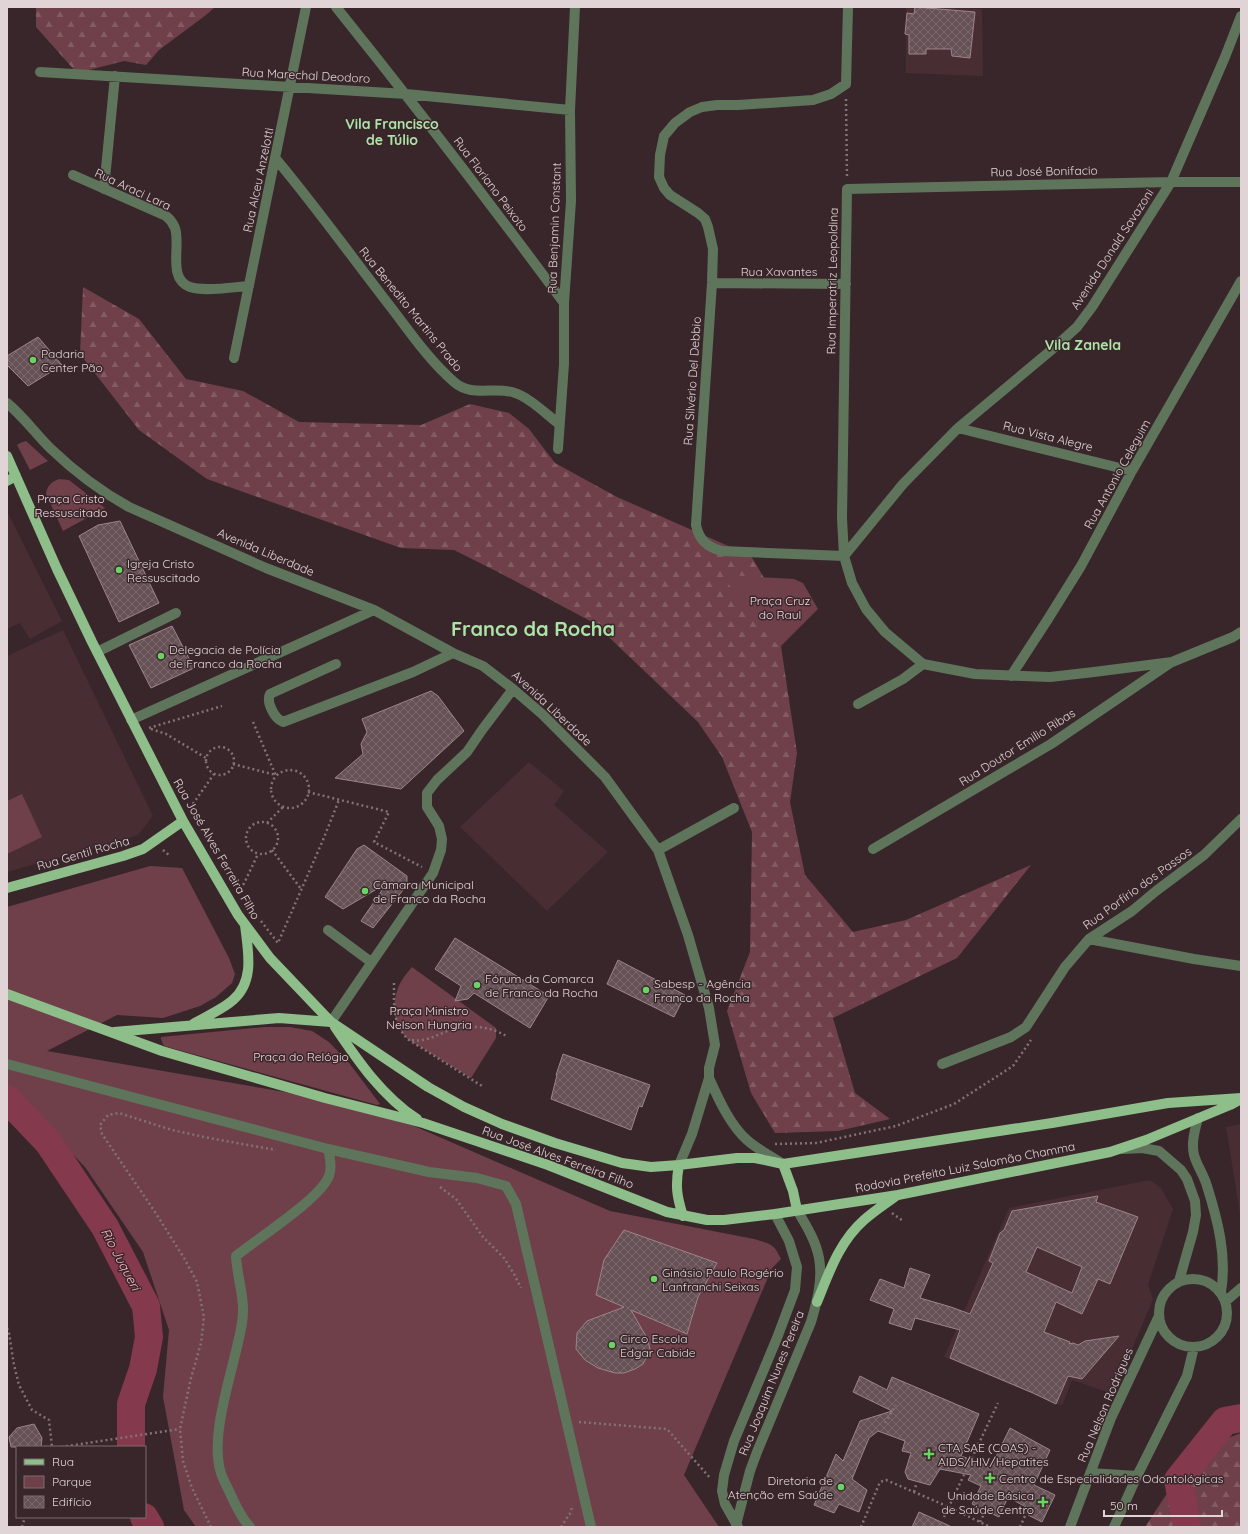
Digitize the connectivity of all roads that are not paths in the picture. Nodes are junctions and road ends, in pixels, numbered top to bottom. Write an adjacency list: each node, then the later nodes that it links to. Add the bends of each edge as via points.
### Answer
1 (306, 7): 8 (street, Rua Alceu Anzelotti)
2 (336, 7): 9 (street, Rua Floriano Peixoto)
3 (575, 7): 10 (street, Rua Benjamin Constant)
4 (848, 7): 18 (street, Rua Silvério Del Debbio, via 846,84 831,94 813,100 702,107 675,122 664,136 659,177 670,195 704,219 713,249)
5 (1241, 16): 13 (street, Avenida Donald Savazoni)
6 (40, 72): 7 (street, Rua Marechal Deodoro)
7 (115, 76): 8 (street, Rua Marechal Deodoro); 16 (street)
8 (290, 87): 9 (street, Rua Marechal Deodoro); 11 (street, Rua Alceu Anzelotti)
9 (406, 94): 10 (street, Rua Marechal Deodoro); 21 (street, Rua Floriano Peixoto)
10 (570, 110): 21 (street, Rua Benjamin Constant, via 571,201)
11 (276, 159): 20 (street, Rua Alceu Anzelotti); 24 (street, Rua Benedito Martins Prado, via 409,332 454,382 469,390 513,392)
12 (73, 175): 16 (street, Rua Araci Lara)
13 (1170, 182): 14 (street, Rua José Bonifacio); 15 (street, Rua José Bonifacio); 25 (street, Avenida Donald Savazoni, via 1092,307 1076,327 1050,352)
14 (1241, 182)
15 (847, 188): 19 (street, Rua Imperatriz Leopoldina)
16 (104, 189): 20 (street, Rua Araci Lara, via 170,220 175,228 177,270 182,283 201,289)
17 (1241, 281): 28 (street, Rua Antonio Celeguim)
18 (712, 283): 19 (street, Rua Xavantes); 30 (street, Rua Silvério Del Debbio, via 697,533 705,544 722,551)
19 (846, 284): 30 (street, Rua Imperatriz Leopoldina, via 842,518)
20 (249, 286): 22 (street, Rua Alceu Anzelotti)
21 (564, 303): 24 (street, Rua Benjamin Constant, via 564,364)
22 (234, 358)
23 (7, 403): 31 (street, Avenida Liberdade, via 49,447 108,496 266,568)
24 (559, 424): 26 (street, Rua Benjamin Constant)
25 (958, 428): 28 (street, Rua Vista Alegre); 30 (street, Avenida Donald Savazoni, via 903,484)
26 (558, 449)
27 (7, 456): 29 (main road, Rua José Alves Ferreira Filho)
28 (1132, 470): 39 (street, Rua Antonio Celeguim, via 1080,566)
29 (12, 478): 34 (main road, Rua José Alves Ferreira Filho)
30 (844, 556): 38 (street, Rua Imperatriz Leopoldina, via 852,583 866,609 885,632)
31 (374, 610): 35 (street, Avenida Liberdade); 42 (street)
32 (176, 613): 34 (street)
33 (1241, 632): 36 (street)
34 (97, 652): 42 (main road, Rua José Alves Ferreira Filho)
35 (454, 653): 37 (street, via 413,672 280,721 269,703 270,694); 40 (street, Avenida Liberdade, via 483,666)
36 (1172, 662): 39 (street, via 1050,676); 46 (street, Rua Doutor Emilio Ribas, via 1051,744)
37 (336, 664)
38 (923, 664): 39 (street, via 975,674); 41 (street, via 903,679)
39 (1010, 676)
40 (514, 689): 47 (street, Avenida Liberdade, via 605,777); 52 (street, via 467,752 437,780 427,794 427,807 439,826 442,839 434,873)
41 (858, 704)
42 (131, 720): 44 (main road, Rua José Alves Ferreira Filho)
43 (734, 808): 47 (street)
44 (181, 818): 48 (main road, Rua Gentil Rocha, via 143,849); 49 (main road, Rua José Alves Ferreira Filho)
45 (1241, 819): 51 (street, Rua Porfírio dos Passos, via 1204,855 1132,911)
46 (873, 849)
47 (658, 850): 60 (street, Avenida Liberdade, via 688,935 709,1008 715,1045)
48 (7, 888)
49 (245, 923): 55 (main road, Rua José Alves Ferreira Filho, via 270,958); 56 (main road, via 249,961 248,976 242,989 233,1000)
50 (328, 930): 52 (street)
51 (1089, 940): 53 (street); 59 (street, Rua Porfírio dos Passos, via 1065,967 1026,1027 1011,1037)
52 (371, 962): 55 (street)
53 (1241, 966)
54 (7, 994): 57 (main road)
55 (331, 1022): 56 (main road, via 279,1018); 63 (main road, via 375,1081 404,1110); 67 (main road, Rua José Alves Ferreira Filho, via 428,1086 464,1107 502,1124 622,1163 651,1167)
56 (189, 1026): 57 (main road)
57 (112, 1032): 63 (main road, via 169,1053 324,1098)
58 (7, 1064): 64 (street)
59 (942, 1064)
60 (709, 1078): 66 (street, via 729,1118 746,1139); 67 (street, Avenida Liberdade, via 692,1134)
61 (1241, 1098): 62 (main road, Rodovia Prefeito Luiz Salomão Chamma); 66 (main road, Rodovia Prefeito Luiz Salomão Chamma, via 1168,1103)
62 (1198, 1118): 65 (main road, Rodovia Prefeito Luiz Salomão Chamma); 74 (street, via 1194,1133 1194,1154 1207,1185 1219,1229 1224,1260)
63 (423, 1123): 71 (main road, Rua José Alves Ferreira Filho, via 548,1165)
64 (328, 1149): 82 (street, via 331,1168 324,1184 298,1209 236,1256 243,1298 243,1321 221,1417 218,1456 221,1472 233,1500); 83 (street, via 506,1186 516,1204)
65 (1121, 1149): 68 (main road, Rodovia Prefeito Luiz Salomão Chamma); 72 (street, via 1142,1148 1159,1151 1181,1170 1187,1180 1195,1201 1196,1215)
66 (783, 1164): 67 (main road, Rodovia Prefeito Luiz Salomão Chamma, via 755,1158 737,1158); 69 (main road)
67 (679, 1165): 71 (main road, via 677,1194)
68 (898, 1195): 69 (main road, Rodovia Prefeito Luiz Salomão Chamma); 75 (main road, via 852,1232 834,1261)
69 (797, 1210): 70 (main road, Rodovia Prefeito Luiz Salomão Chamma); 75 (street, Rua Joaquim Nunes Pereira, via 814,1242 819,1258)
70 (775, 1214): 71 (main road, Rodovia Prefeito Luiz Salomão Chamma, via 724,1220); 81 (street, Rua Joaquim Nunes Pereira, via 789,1241 797,1267 794,1290 778,1338 734,1441 724,1475 722,1492 725,1504)
71 (683, 1216)
72 (1179, 1281): 74 (street, via 1202,1279); 77 (street, via 1162,1297)
73 (1241, 1288): 76 (street)
74 (1221, 1292): 76 (street)
75 (817, 1302): 81 (street, Rua Joaquim Nunes Pereira, via 755,1458)
76 (1226, 1302): 78 (street, via 1227,1317 1222,1332 1214,1340)
77 (1159, 1316): 78 (street, via 1164,1332 1172,1340 1182,1346); 79 (street, Rua Nelson Rodrigues, via 1111,1418)
78 (1194, 1347): 80 (street, via 1186,1376)
79 (1090, 1473): 80 (street); 84 (street, Rua Nelson Rodrigues)
80 (1137, 1476): 85 (street)
81 (737, 1526)
82 (250, 1527)
83 (591, 1527)
84 (1070, 1527)
85 (1114, 1527)

